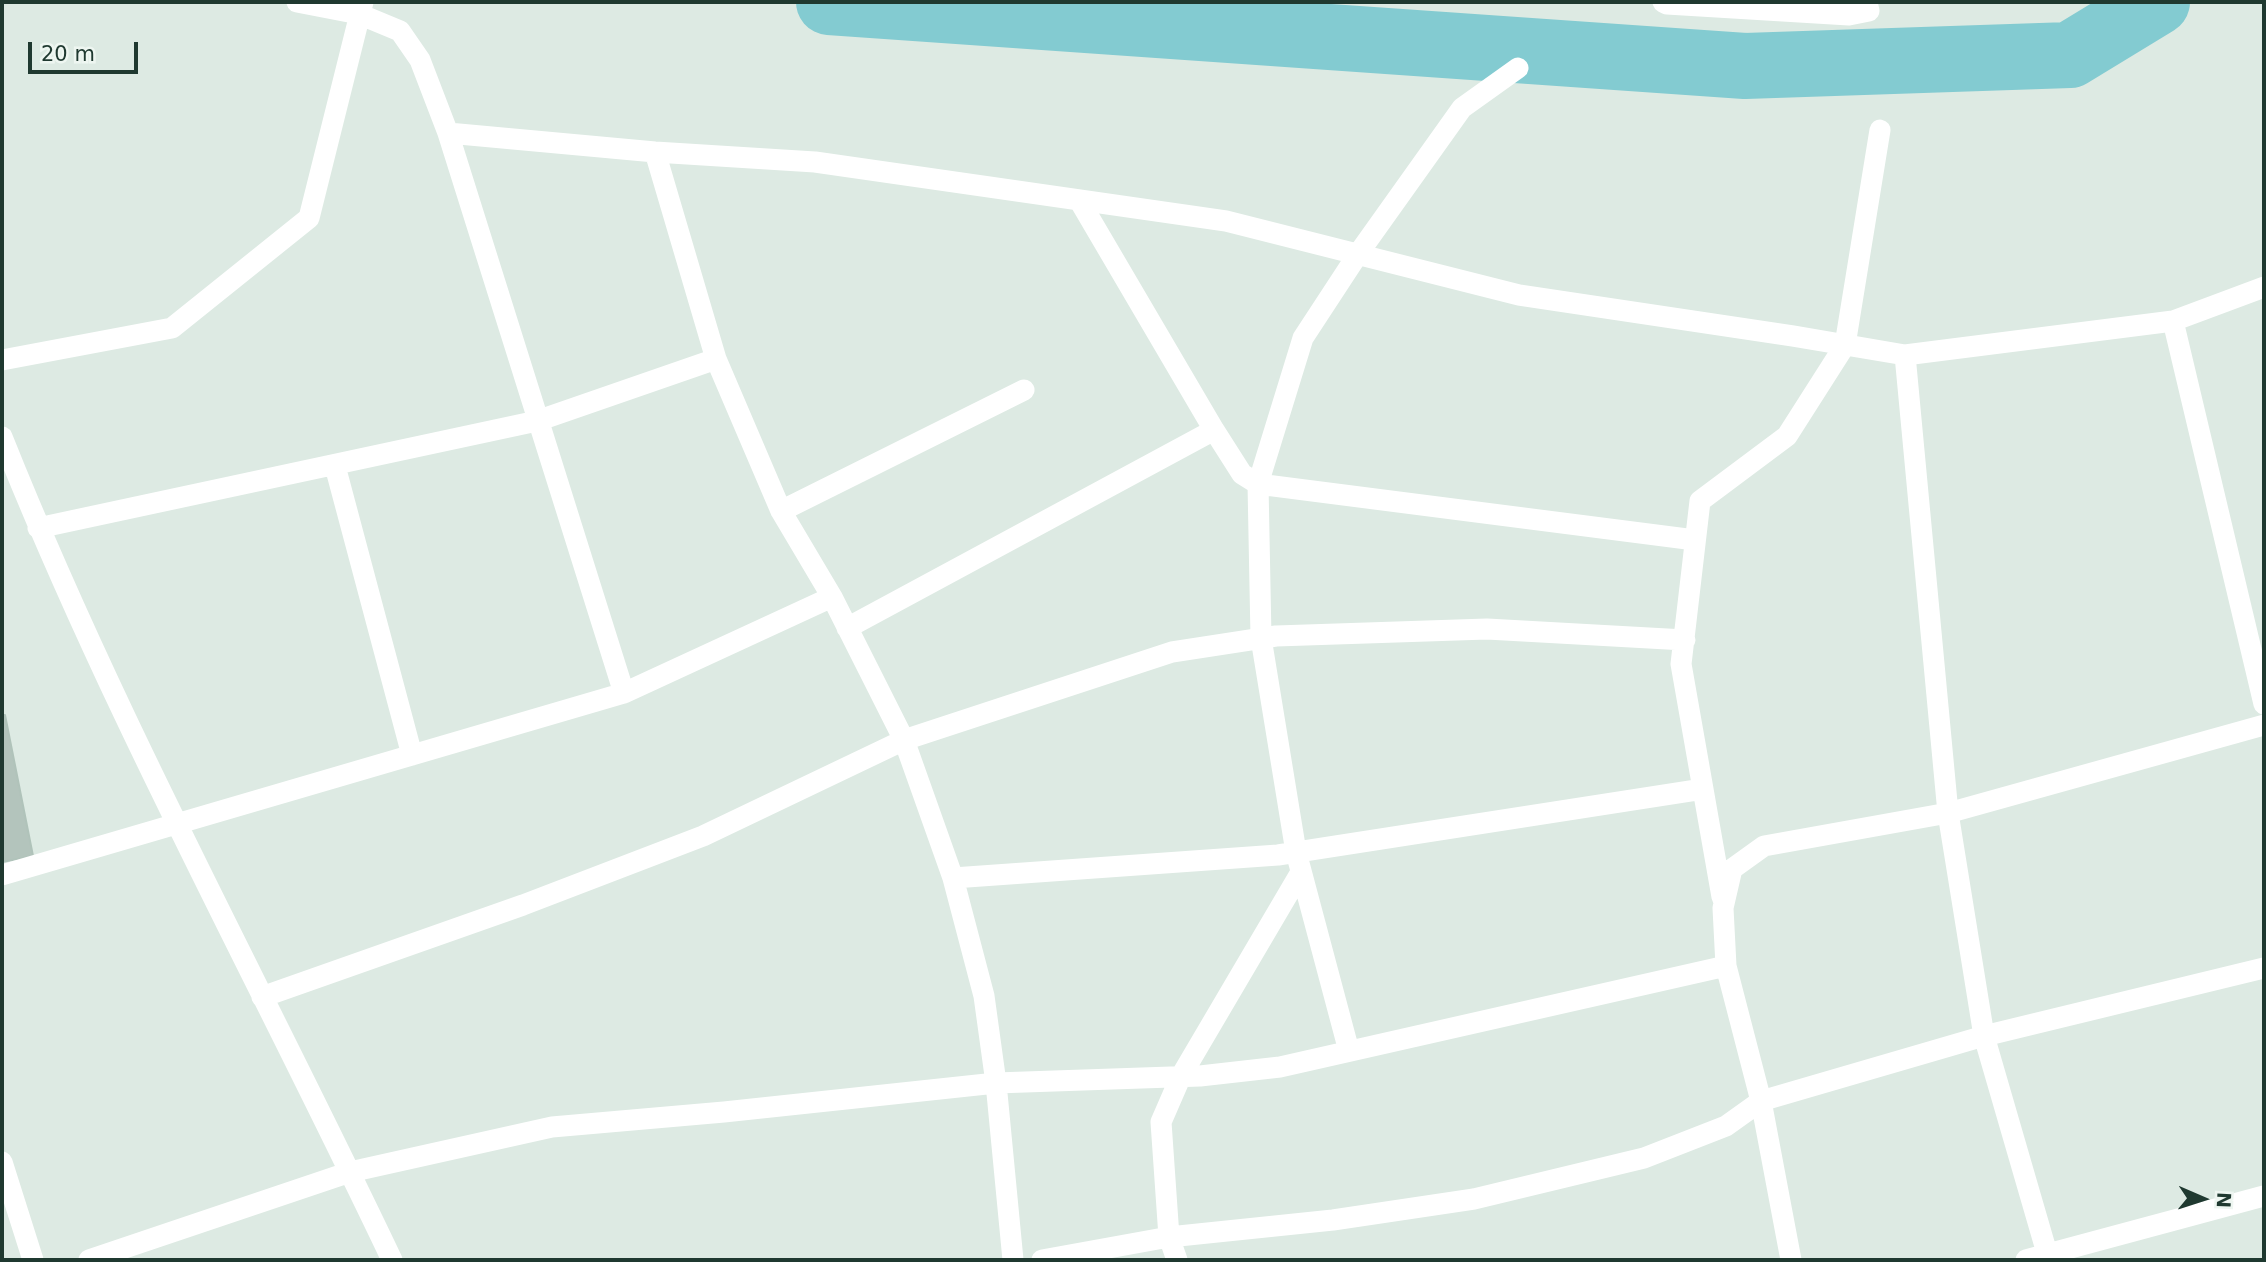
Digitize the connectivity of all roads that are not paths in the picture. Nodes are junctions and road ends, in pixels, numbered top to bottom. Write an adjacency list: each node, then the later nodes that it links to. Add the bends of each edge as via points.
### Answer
1 (297, 2): 4 (street)
2 (1663, 2): 5 (street)
3 (1867, 2): 5 (street, via 1869,11)
4 (360, 9): 8 (street, via 400,31 420,60); 17 (street, via 309,218 172,328)
5 (1843, 9)
6 (1518, 68): 11 (street, via 1462,108)
7 (1880, 130): 14 (street)
8 (448, 133): 9 (street); 19 (street)
9 (655, 152): 10 (street, via 815,162); 16 (street)
10 (1079, 200): 11 (street, via 1226,221); 20 (street)
11 (1358, 254): 14 (street, via 1519,295); 23 (street, via 1303,338)
12 (2264, 287): 13 (street)
13 (2173, 321): 15 (street); 32 (street)
14 (1846, 345): 15 (street); 26 (street, via 1787,436 1700,501)
15 (1905, 355): 37 (street)
16 (716, 359): 19 (street); 24 (street)
17 (2, 360)
18 (1024, 390): 24 (street)
19 (537, 421): 22 (street); 31 (street)
20 (1214, 430): 23 (street, via 1242,474); 28 (street)
21 (2, 438): 25 (street)
22 (335, 466): 25 (street); 35 (street)
23 (1258, 484): 26 (street); 29 (street)
24 (781, 511): 27 (street)
25 (38, 528): 38 (street)
26 (1695, 540): 30 (street)
27 (832, 597): 28 (street); 31 (street)
28 (847, 628): 34 (street)
29 (1261, 638): 30 (street, via 1487,629); 34 (street, via 1172,652); 39 (street)
30 (1685, 640): 36 (street, via 1681,664)
31 (624, 693): 35 (street)
32 (2264, 704)
33 (2264, 725): 37 (street)
34 (904, 740): 41 (street); 45 (street, via 703,836)
35 (412, 754): 38 (street)
36 (1703, 789): 39 (street); 42 (street)
37 (1948, 813): 42 (street, via 1765,846 1732,869); 46 (street)
38 (175, 823): 40 (street); 45 (street)
39 (1298, 862): 41 (street); 47 (street); 48 (street)
40 (2, 874)
41 (953, 878): 49 (street, via 984,996)
42 (1723, 908): 43 (street)
43 (1727, 966): 47 (street); 50 (street)
44 (2264, 968): 46 (street)
45 (262, 997): 52 (street)
46 (1984, 1037): 50 (street); 55 (street)
47 (1349, 1051): 48 (street, via 1280,1067)
48 (1181, 1076): 49 (street); 54 (street, via 1161,1122)
49 (996, 1083): 52 (street, via 552,1128); 59 (street)
50 (1761, 1101): 54 (street, via 1726,1126 1644,1158 1474,1199); 62 (street)
51 (2, 1162): 56 (street)
52 (350, 1172): 57 (street); 58 (street)
53 (2264, 1196): 55 (street)
54 (1169, 1237): 60 (street); 61 (street)
55 (2041, 1258)
56 (33, 1260)
57 (89, 1260)
58 (392, 1260)
59 (1013, 1260)
60 (1042, 1260)
61 (1177, 1260)
62 (1791, 1260)

